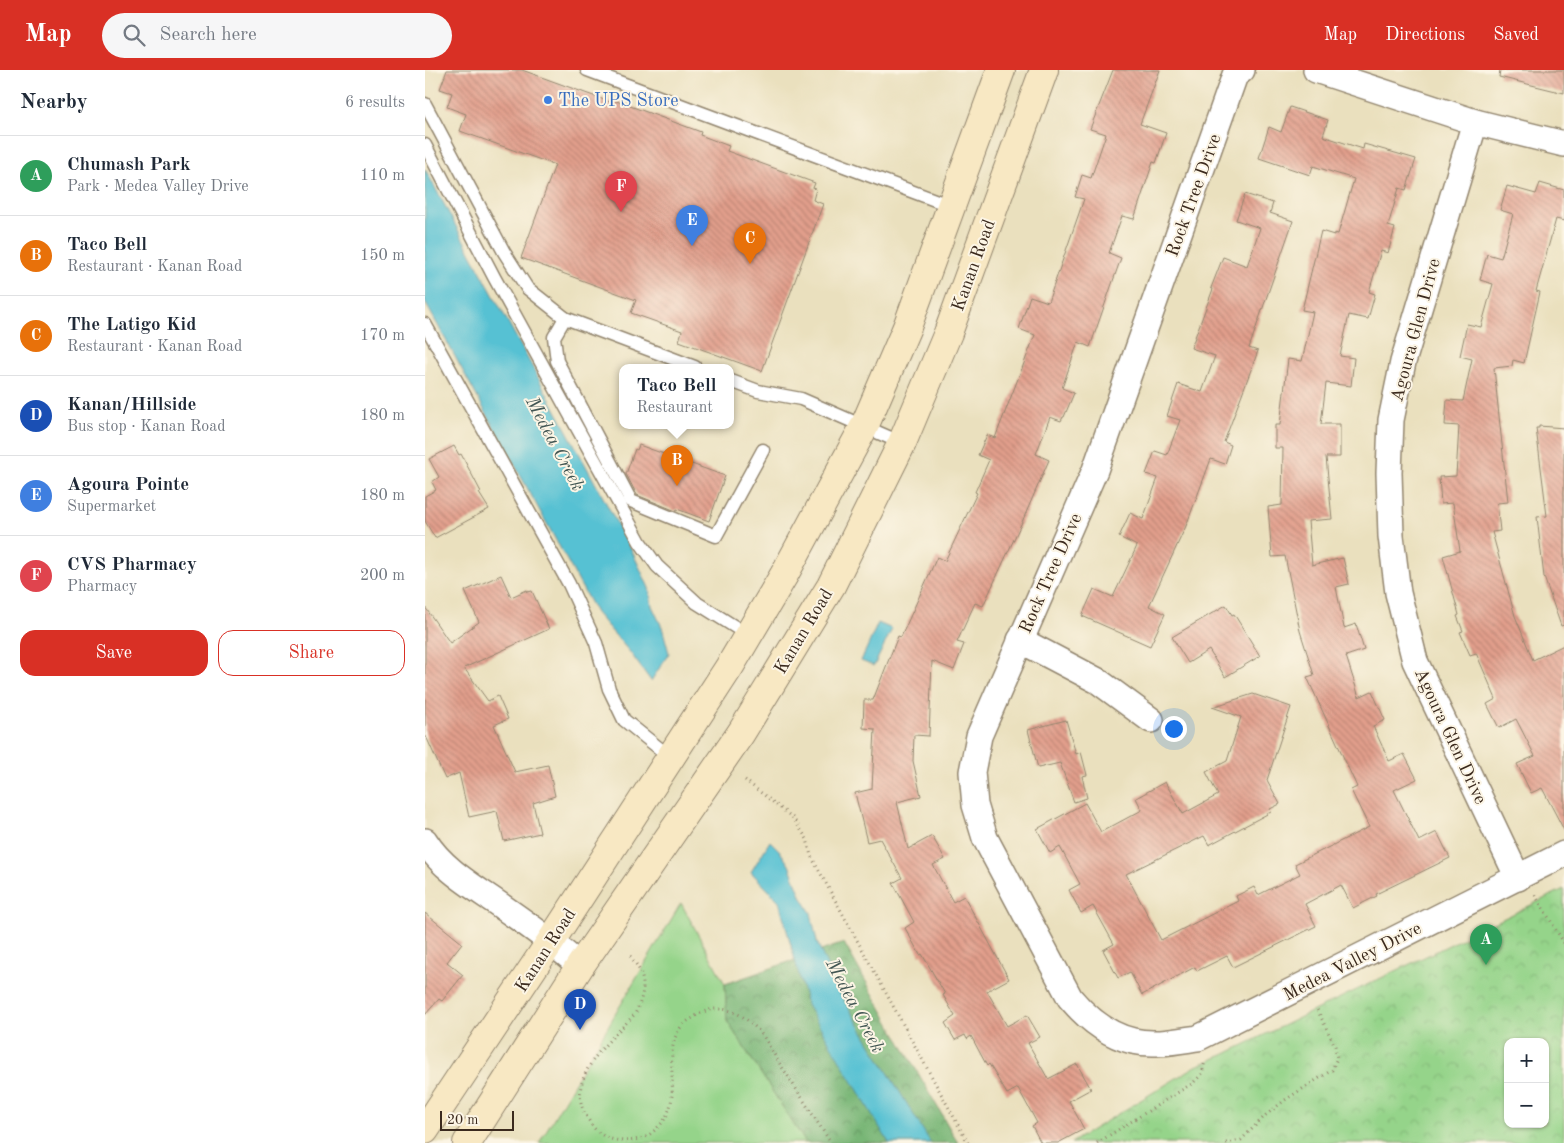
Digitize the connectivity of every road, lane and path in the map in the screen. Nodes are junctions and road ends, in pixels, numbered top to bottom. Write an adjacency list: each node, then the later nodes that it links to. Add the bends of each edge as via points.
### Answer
1 (587, 70): 10 (lane)
2 (1001, 70): 10 (main road, Kanan Road)
3 (1044, 70): 16 (main road, Kanan Road, via 948,333)
4 (1242, 70): 19 (street, Rock Tree Drive, via 1235,74 1095,470)
5 (1316, 70): 7 (street)
6 (425, 104): 11 (lane, via 504,252 527,288)
7 (1475, 122): 8 (street); 25 (street, Agoura Glen Drive, via 1401,371 1391,420 1391,536 1398,593 1415,661)
8 (1564, 144)
9 (425, 145): 18 (lane, via 640,542 657,566 697,603)
10 (951, 206): 15 (main road, Kanan Road, via 907,327)
11 (565, 318): 13 (lane); 17 (lane, via 554,338 557,361 631,501 716,536)
12 (425, 324): 21 (lane, via 569,584 624,720)
13 (687, 364)
14 (734, 381): 15 (lane, via 758,391 801,399)
15 (864, 426): 16 (lane); 18 (main road, Kanan Road)
16 (902, 443): 29 (main road, Kanan Road, via 831,586 736,741)
17 (763, 450)
18 (748, 635): 21 (main road, Kanan Road)
19 (1020, 640): 20 (street, via 1098,681); 31 (street, Rock Tree Drive, via 979,736 972,772 975,805 985,838 1070,998 1085,1015 1105,1029)
20 (1151, 720)
21 (670, 757): 26 (main road, Kanan Road)
22 (745, 780): 36 (path, via 793,818 807,838 811,856)
23 (425, 840): 26 (street, via 432,852 459,876)
24 (1564, 854): 25 (street, Medea Valley Drive)
25 (1527, 887): 27 (path); 31 (street, Medea Valley Drive, via 1198,1038 1165,1043)
26 (551, 941): 29 (street); 33 (main road, Kanan Road)
27 (1564, 942)
28 (630, 956): 35 (path, via 643,975 644,991 639,1005 635,1014 588,1066 581,1084 582,1107 595,1129 617,1141 633,1140 644,1138 662,1124 672,1103 672,1054 681,1026 701,1012 720,1009 737,1013 757,1029)
29 (581, 966): 34 (main road, Kanan Road)
30 (1315, 1005): 38 (path, via 1335,1046 1337,1058 1332,1070 1285,1100 1241,1140)
31 (1133, 1041)
32 (1206, 1059): 37 (path, via 1202,1074 1193,1083)
33 (425, 1130)
34 (467, 1143)
35 (831, 1143)
36 (968, 1143)
37 (1097, 1143)
38 (1226, 1143)

